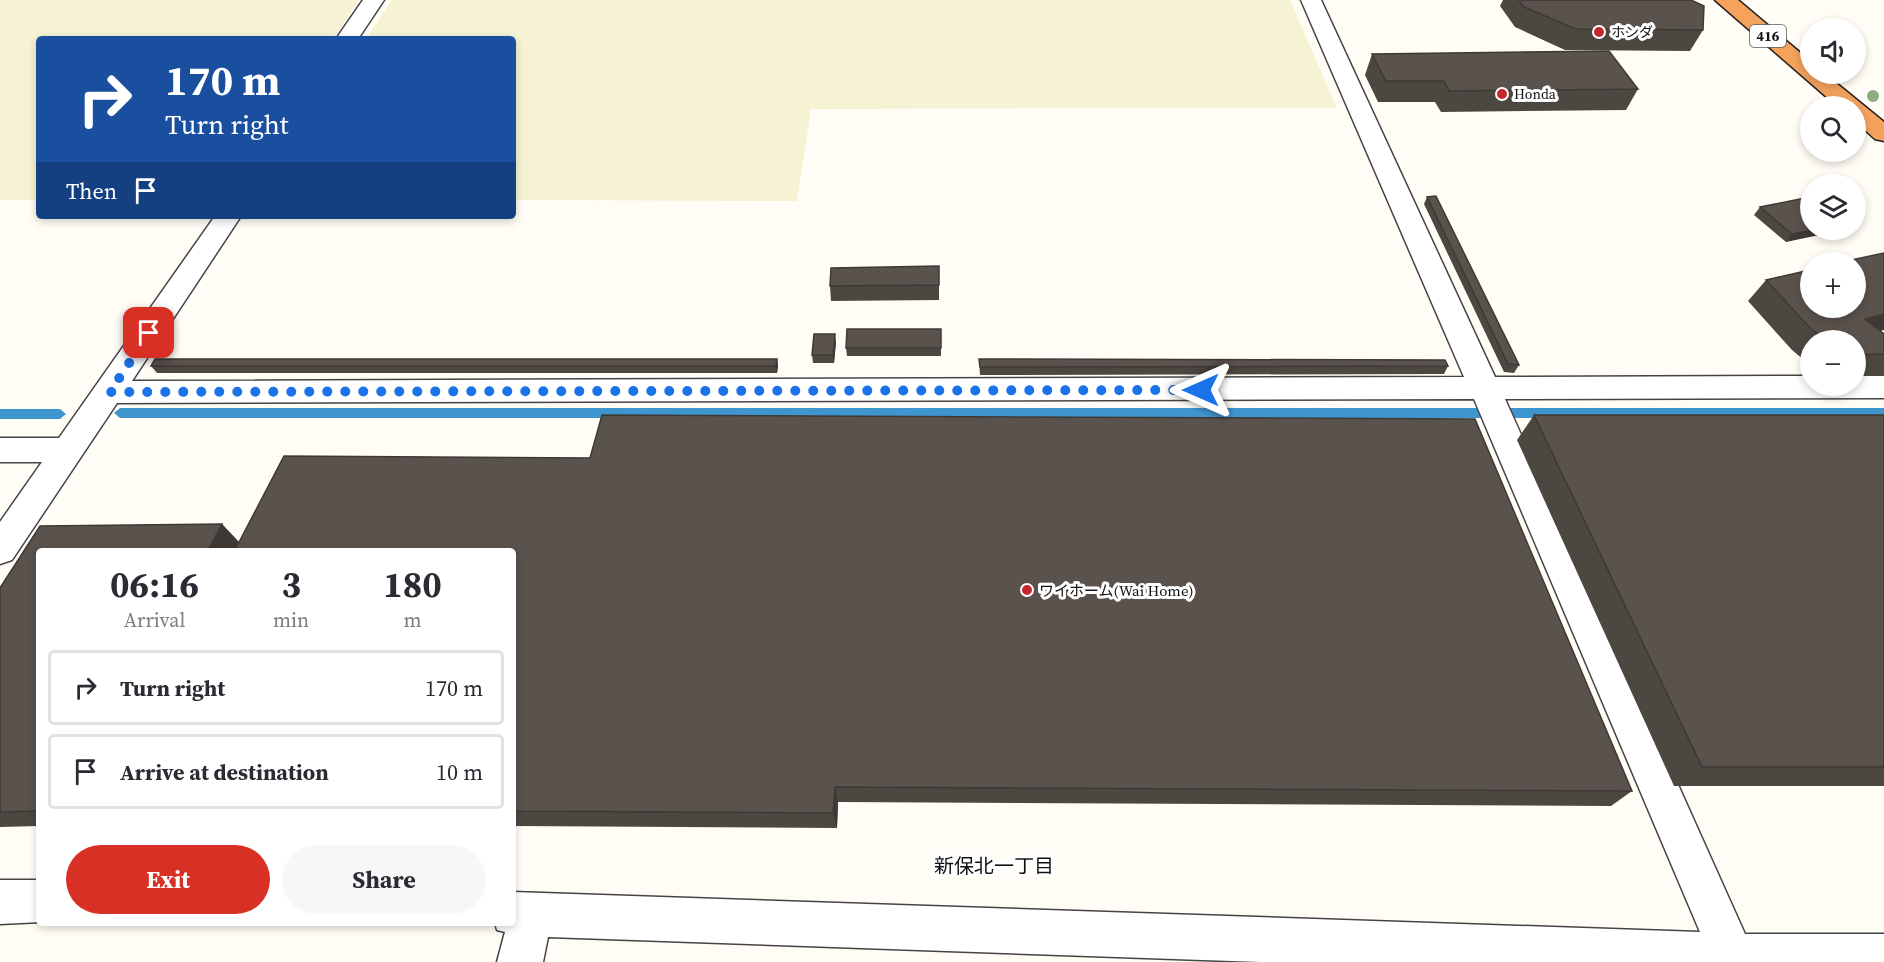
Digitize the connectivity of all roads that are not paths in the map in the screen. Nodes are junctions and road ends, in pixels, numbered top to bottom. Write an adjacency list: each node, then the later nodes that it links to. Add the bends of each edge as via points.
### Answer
1 (374, 0): 4 (street)
2 (1311, 0): 12 (street)
3 (1725, 0): 5 (highway, 416)
4 (349, 36)
5 (1800, 64)
6 (1824, 84): 7 (highway, 416)
7 (1839, 96)
8 (1866, 119): 9 (highway)
9 (1884, 134)
10 (226, 219): 13 (street)
11 (1884, 387): 12 (street)
12 (1485, 389): 13 (street); 21 (street)
13 (110, 392): 15 (street)
14 (0, 450): 15 (street)
15 (68, 450): 16 (street)
16 (0, 550)
17 (0, 902): 18 (street)
18 (36, 902)
19 (522, 914): 21 (street); 22 (street)
20 (1884, 956): 21 (street)
21 (1733, 959)
22 (520, 962)

